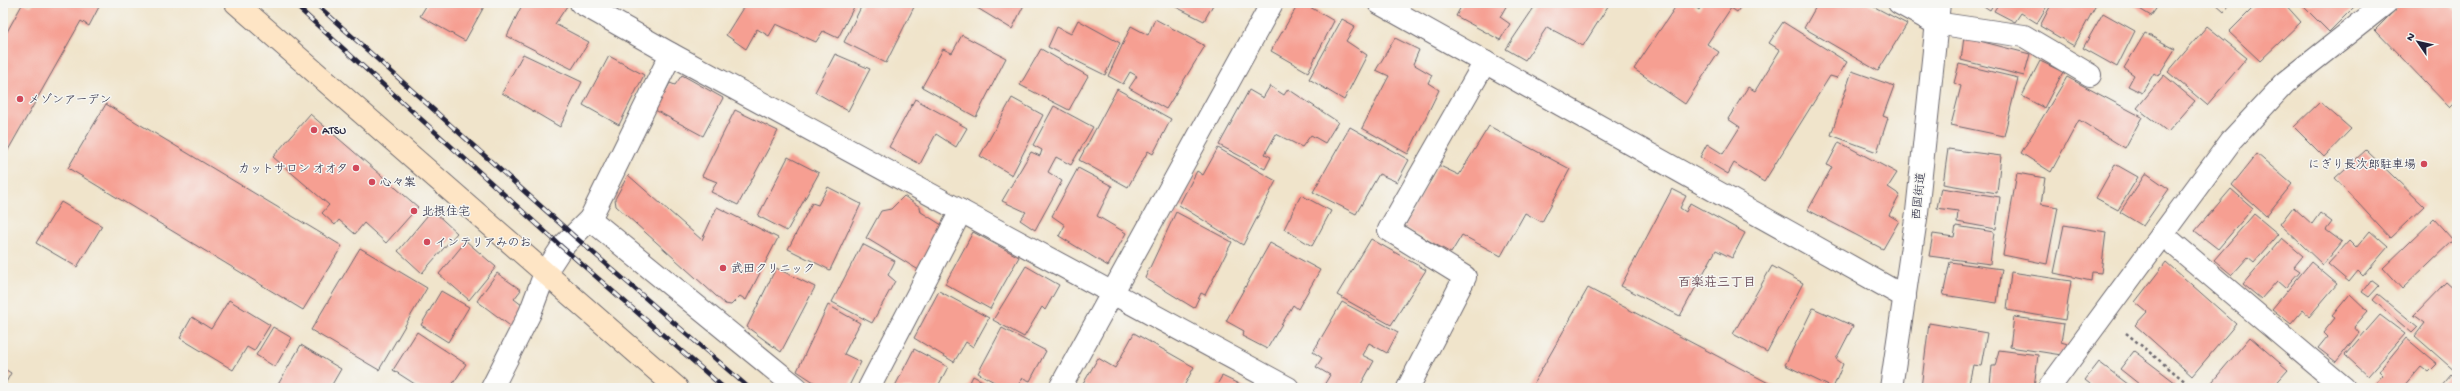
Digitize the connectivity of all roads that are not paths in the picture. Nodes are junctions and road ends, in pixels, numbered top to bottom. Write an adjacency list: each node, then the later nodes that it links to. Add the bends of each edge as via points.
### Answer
1 (236, 3): 14 (street)
2 (581, 3): 8 (street)
3 (1272, 3): 15 (street)
4 (1379, 3): 9 (street)
5 (1899, 3): 7 (street)
6 (2386, 3): 13 (street, via 2285,83 2231,141)
7 (1937, 13): 10 (street, via 2024,36); 16 (street, 西国街道, via 1917,212)
8 (671, 54): 11 (street); 12 (street)
9 (1485, 62): 16 (street); 23 (street, via 1389,230 1465,277)
10 (2090, 75)
11 (961, 211): 15 (street); 20 (street)
12 (590, 219): 14 (street, via 562,247); 19 (street)
13 (2162, 234): 25 (street); 26 (street)
14 (546, 273): 17 (street, via 530,314); 18 (street)
15 (1111, 292): 21 (street); 22 (street)
16 (1905, 297): 24 (street, 西国街道)
17 (492, 388)
18 (677, 388)
19 (797, 388)
20 (869, 388)
21 (1060, 388)
22 (1288, 388)
23 (1408, 388)
24 (1891, 388)
25 (2048, 388)
26 (2344, 388)

